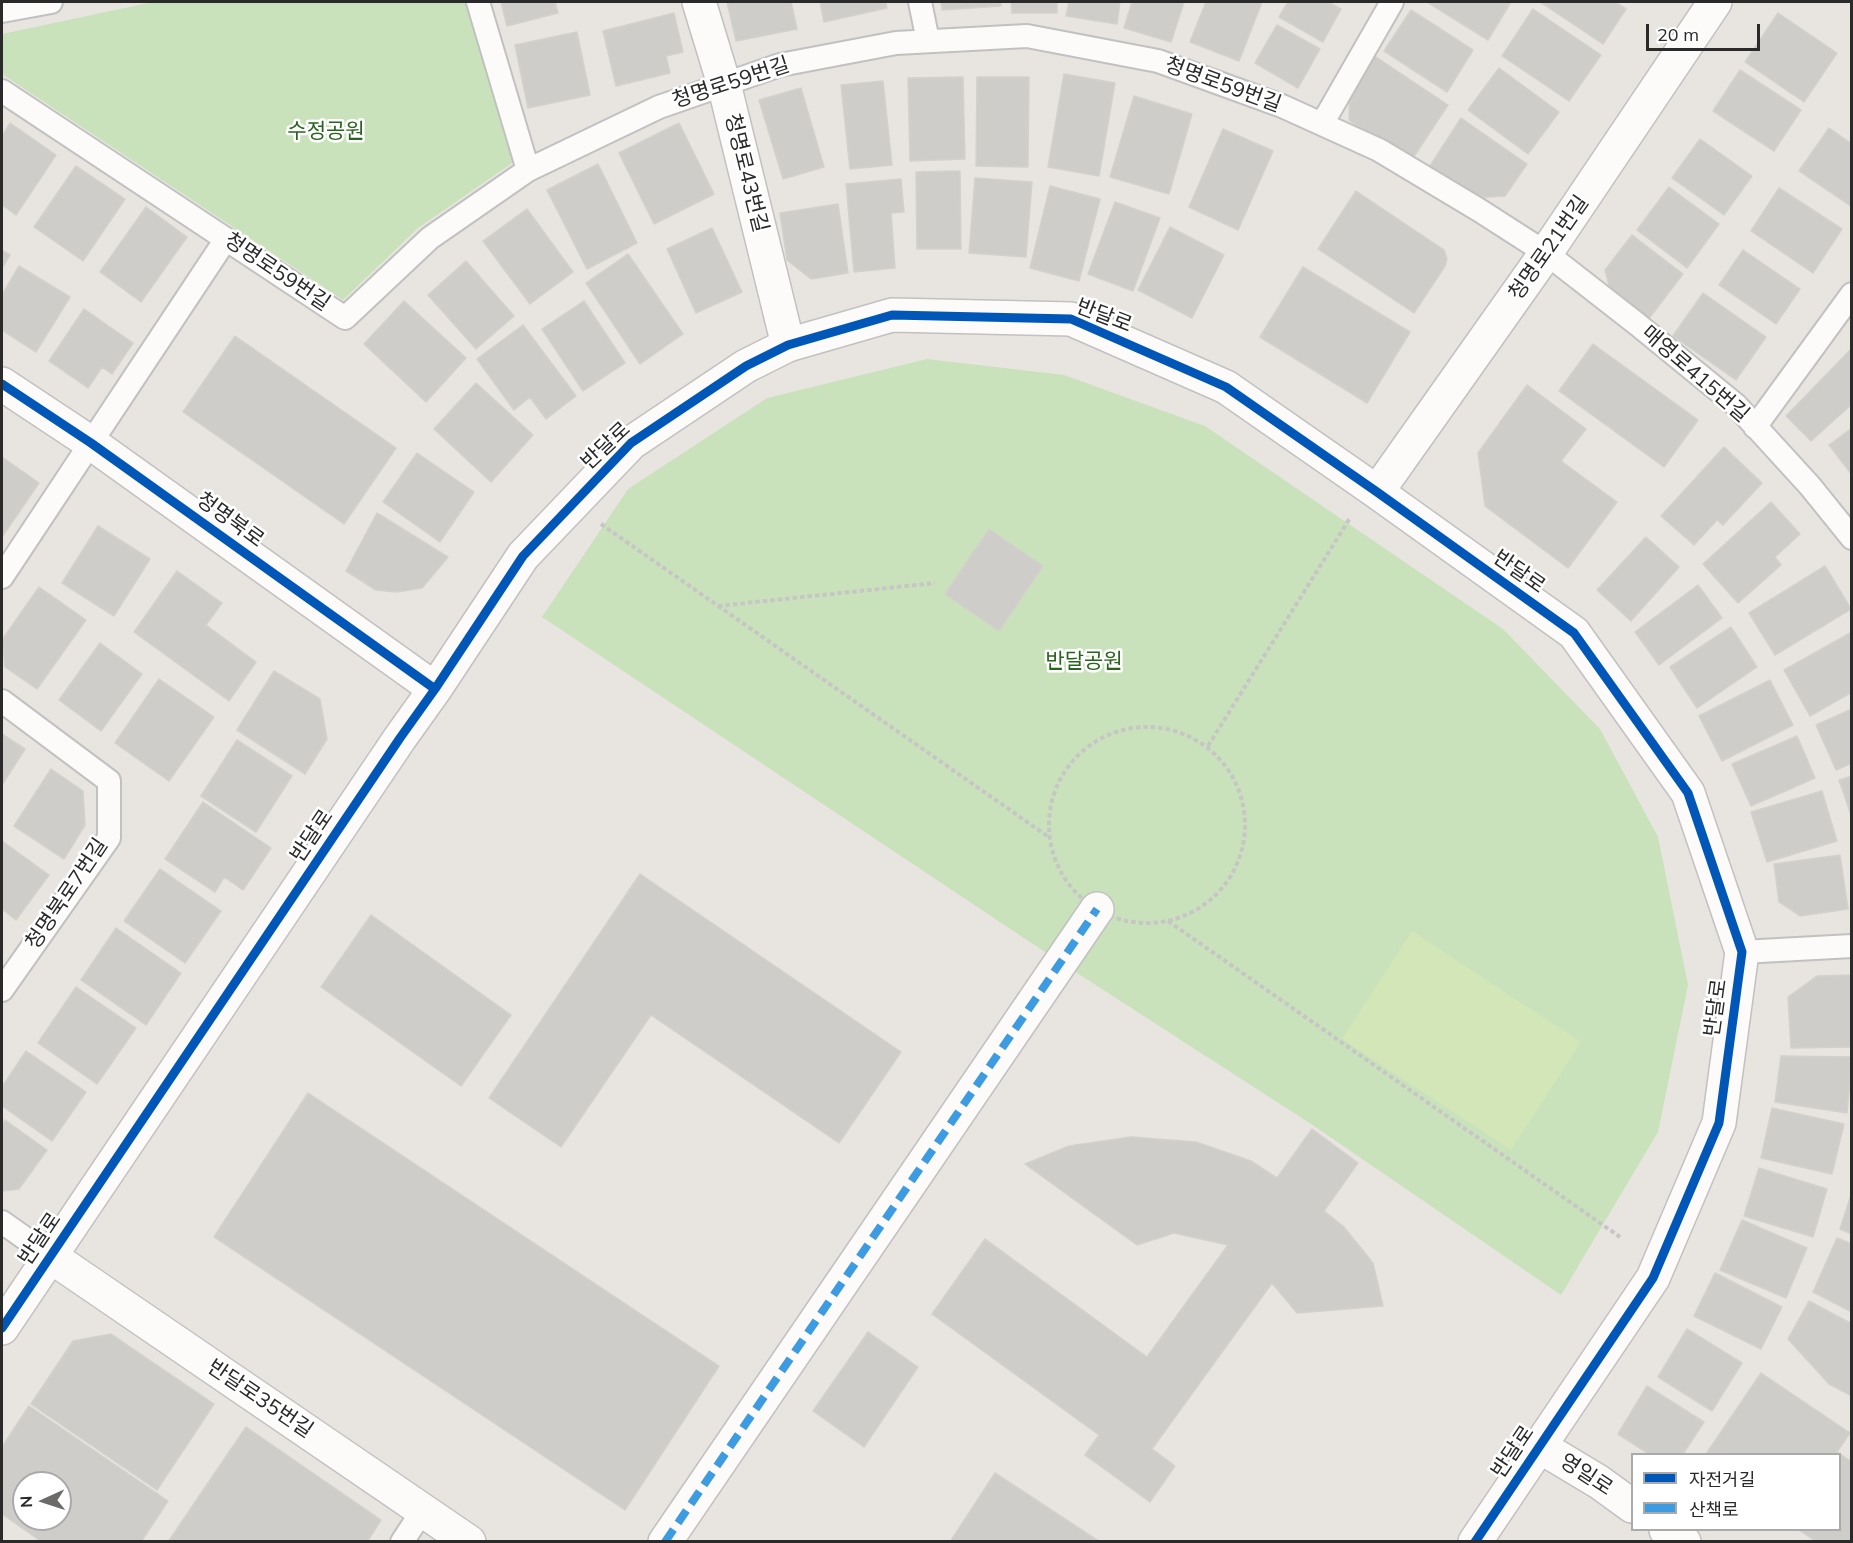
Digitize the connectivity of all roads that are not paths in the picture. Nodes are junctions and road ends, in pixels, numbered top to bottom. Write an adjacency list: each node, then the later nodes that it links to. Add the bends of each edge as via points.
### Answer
1 (51, 2): 7 (lane)
2 (478, 2): 12 (lane)
3 (699, 2): 9 (street, 청명로43번길)
4 (920, 2): 8 (lane)
5 (1392, 2): 11 (lane)
6 (1715, 2): 14 (street, 청명로21번길)
7 (2, 11)
8 (928, 41): 9 (lane, 청명로59번길, via 896,43 780,65); 11 (lane, 청명로59번길, via 1028,36 1158,61)
9 (724, 84): 12 (lane, 청명로59번길, via 659,107); 16 (street, 청명로43번길)
10 (2, 91): 13 (lane, 청명로59번길)
11 (1322, 124): 14 (lane, 청명로59번길, via 1379,150)
12 (528, 170): 13 (lane, 청명로59번길, via 430,238 345,318)
13 (226, 238): 19 (lane)
14 (1546, 253): 18 (lane, 매영로415번길, via 1736,405); 20 (street, 청명로21번길)
15 (1851, 294): 18 (lane)
16 (788, 345): 20 (street, 반달로, via 892,315 1071,319 1226,387); 23 (street, 반달로, via 746,366 631,443 523,556)
17 (2, 384): 19 (street, 청명북로)
18 (1755, 427): 21 (lane, 매영로415번길, via 1810,486)
19 (91, 443): 22 (lane); 23 (street, 청명북로)
20 (1377, 492): 27 (street, 반달로, via 1574,633 1688,793)
21 (1851, 538)
22 (2, 577)
23 (435, 689): 30 (street, 반달로)
24 (2, 701): 28 (lane, 청명북로7번길, via 109,781 109,838)
25 (1097, 909): 38 (street)
26 (1851, 946): 27 (lane)
27 (1742, 952): 32 (street, 반달로, via 1719,1123 1653,1278)
28 (2, 990)
29 (2, 1222): 30 (lane)
30 (50, 1256): 31 (street, 반달로); 34 (street, 반달로35번길)
31 (2, 1328)
32 (1539, 1446): 33 (street, 영일로); 39 (street, 반달로)
33 (1631, 1505)
34 (423, 1510): 36 (lane); 37 (street, 반달로35번길)
35 (1668, 1531): 40 (street)
36 (402, 1542)
37 (469, 1542)
38 (665, 1542)
39 (1475, 1542)
40 (1684, 1542)

